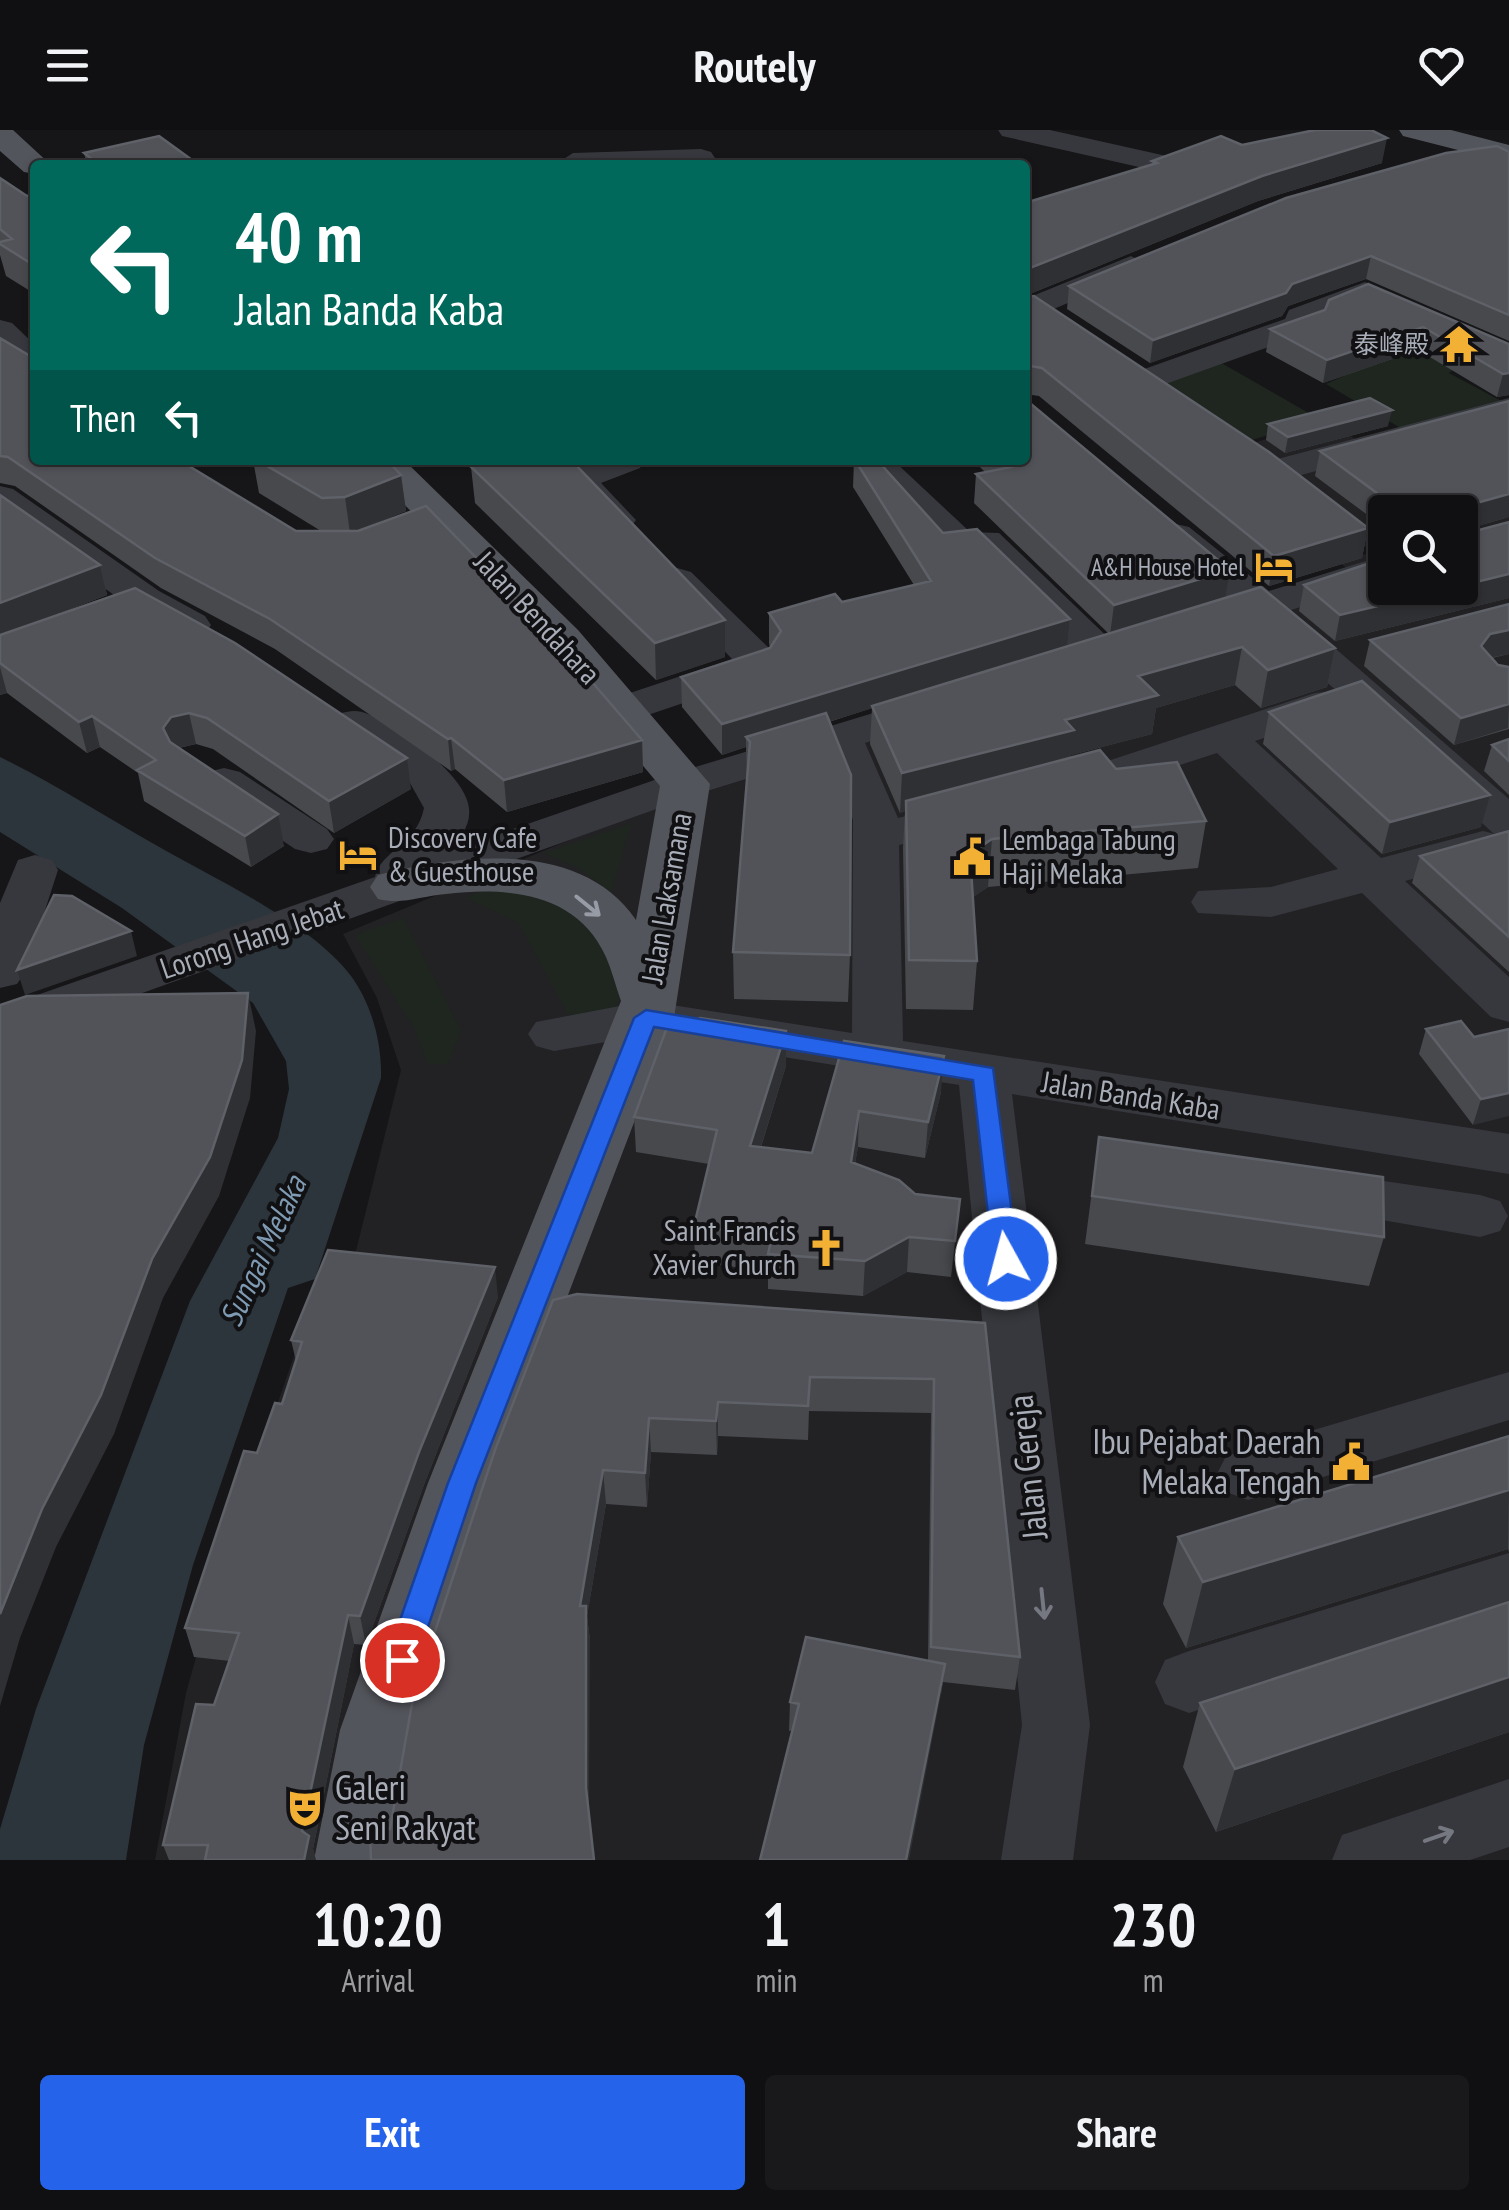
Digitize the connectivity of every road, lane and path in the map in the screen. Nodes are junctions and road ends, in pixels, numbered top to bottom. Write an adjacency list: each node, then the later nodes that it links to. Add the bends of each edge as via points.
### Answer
1 (1012, 130): 9 (street)
2 (1414, 130): 5 (main road)
3 (1465, 130): 5 (main road)
4 (0, 135): 8 (main road)
5 (1507, 150): 10 (street)
6 (701, 158): 7 (street)
7 (658, 160)
8 (30, 161)
9 (1161, 163)
10 (1424, 166)
11 (1152, 257): 12 (street)
12 (1030, 308): 13 (street)
13 (1068, 327)
14 (0, 330): 16 (street)
15 (1509, 357): 18 (street, via 1366,292 1300,316 1307,322)
16 (30, 358)
17 (1116, 358): 18 (street)
18 (1148, 380): 19 (street)
19 (1181, 402)
20 (1509, 408): 25 (street)
21 (1246, 448): 25 (street)
22 (384, 465): 37 (main road, Jalan Bendahara, via 422,520)
23 (616, 465): 37 (street, via 578,480 756,659 754,666)
24 (877, 465): 30 (street, via 962,544 985,541 1120,650)
25 (1279, 470): 26 (street)
26 (1309, 494)
27 (0, 496): 31 (street, via 143,609)
28 (1142, 506): 30 (street)
29 (1368, 559): 30 (street)
30 (1262, 608): 33 (street)
31 (225, 643)
32 (1381, 647): 33 (street)
33 (1326, 659): 34 (street)
34 (1363, 692): 39 (street); 42 (street)
35 (972, 696): 38 (street)
36 (317, 698): 44 (street)
37 (621, 710): 43 (main road, Jalan Bendahara)
38 (841, 736): 43 (street); 47 (street, via 872,804)
39 (1224, 736): 47 (street, via 1024,800); 51 (street)
40 (1493, 750): 42 (street)
41 (195, 761): 49 (street)
42 (1446, 766): 46 (street)
43 (685, 784): 45 (street); 55 (main road, Jalan Laksamana)
44 (440, 795): 45 (street, via 504,821); 54 (street, via 447,828 416,862)
45 (580, 821): 52 (street, Lorong Hang Jebat)
46 (1509, 823)
47 (876, 837): 62 (street)
48 (1509, 838): 51 (street)
49 (311, 839)
50 (35, 870): 56 (street)
51 (1374, 877): 53 (street, via 1271,902); 57 (street)
52 (396, 887): 54 (street, Lorong Hang Jebat); 58 (main road, one-way to 58, via 496,871 558,886 587,903 625,941 640,971)
53 (1216, 902)
54 (330, 912): 59 (street, Lorong Hang Jebat)
55 (657, 940): 58 (main road, Jalan Laksamana); 61 (street, Jalan Banda Kaba, via 659,963 678,997)
56 (0, 972)
57 (1509, 1005)
58 (648, 1012): 60 (street, Jalan Banda Kaba); 61 (street, Jalan Banda Kaba); 72 (main road, Jalan Laksamana, via 567,1301 462,1483 378,1730)
59 (5, 1026)
60 (554, 1034)
61 (753, 1034): 62 (street, Jalan Banda Kaba)
62 (878, 1055): 63 (street, Jalan Banda Kaba)
63 (984, 1074): 64 (street, Jalan Banda Kaba); 73 (street, Jalan Gereja, one-way to 73, via 984,1331 1056,1725)
64 (1492, 1152): 66 (street)
65 (1272, 1185): 66 (street)
66 (1494, 1220)
67 (1509, 1396): 68 (street)
68 (1248, 1474)
69 (1509, 1581): 70 (street)
70 (1190, 1682)
71 (1509, 1814): 74 (street, one-way to 71)
72 (354, 1860)
73 (1037, 1860)
74 (1368, 1860)

